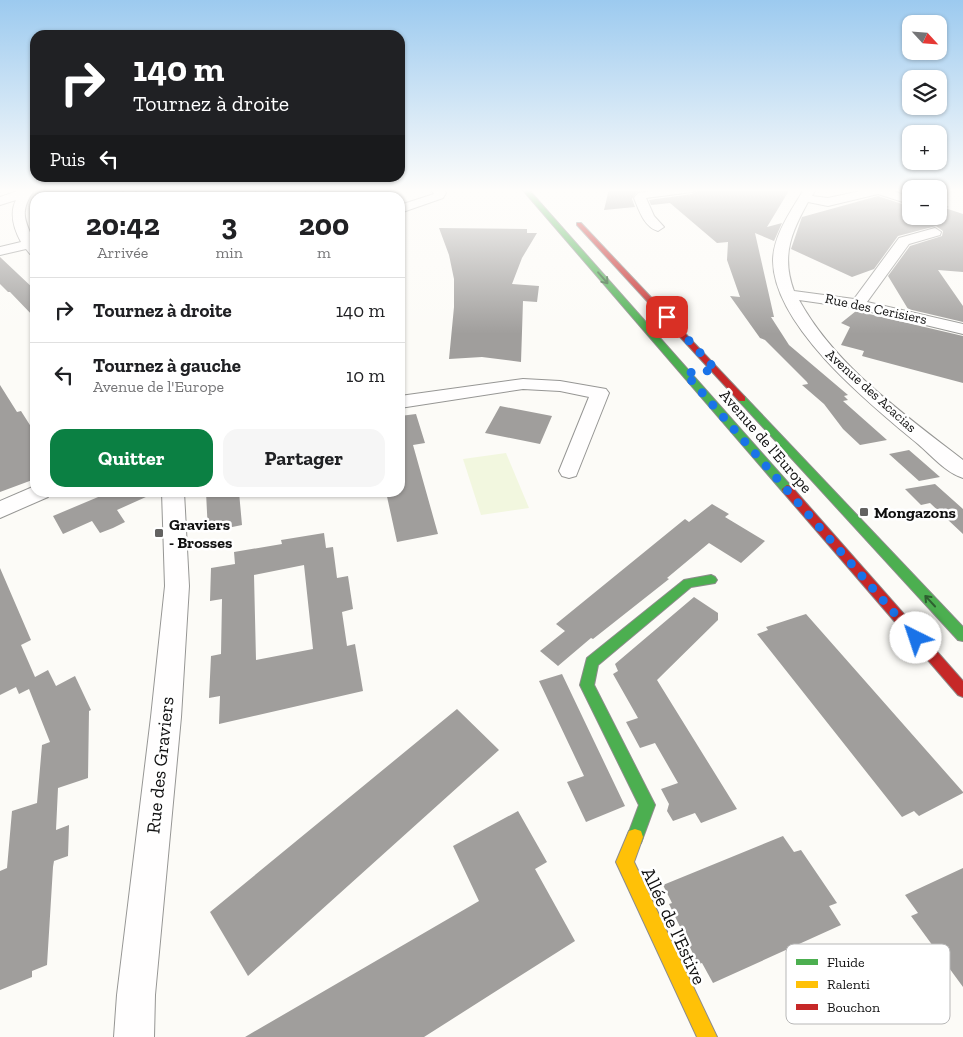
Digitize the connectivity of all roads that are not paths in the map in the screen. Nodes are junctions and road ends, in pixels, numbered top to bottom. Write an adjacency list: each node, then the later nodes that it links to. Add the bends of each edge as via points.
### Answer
1 (567, 237): 11 (main road, Avenue de l'Europe, one-way to 11)
2 (592, 237): 10 (main road, Avenue de l'Europe)
3 (784, 237): 7 (street, Avenue des Acacias, via 780,262)
4 (917, 237): 8 (street, via 904,241)
5 (30, 247): 6 (street)
6 (0, 251)
7 (789, 295): 8 (street, Rue des Cerisiers); 14 (street, Avenue des Acacias, via 830,355)
8 (858, 304): 9 (street, Rue des Cerisiers)
9 (963, 329)
10 (716, 370): 11 (main road); 19 (main road, Avenue de l'Europe, one-way to 10)
11 (685, 373): 20 (main road, Avenue de l'Europe)
12 (405, 401): 13 (street, via 523,384 600,393)
13 (569, 471)
14 (963, 471)
15 (30, 496): 17 (street)
16 (173, 497): 21 (street, Rue des Graviers, via 177,586)
17 (0, 510)
18 (711, 580): 22 (main road, Allée de l'Estive, via 688,583 592,662 587,685 647,805 625,862)
19 (963, 636)
20 (963, 691)
21 (134, 1037)
22 (707, 1037)

